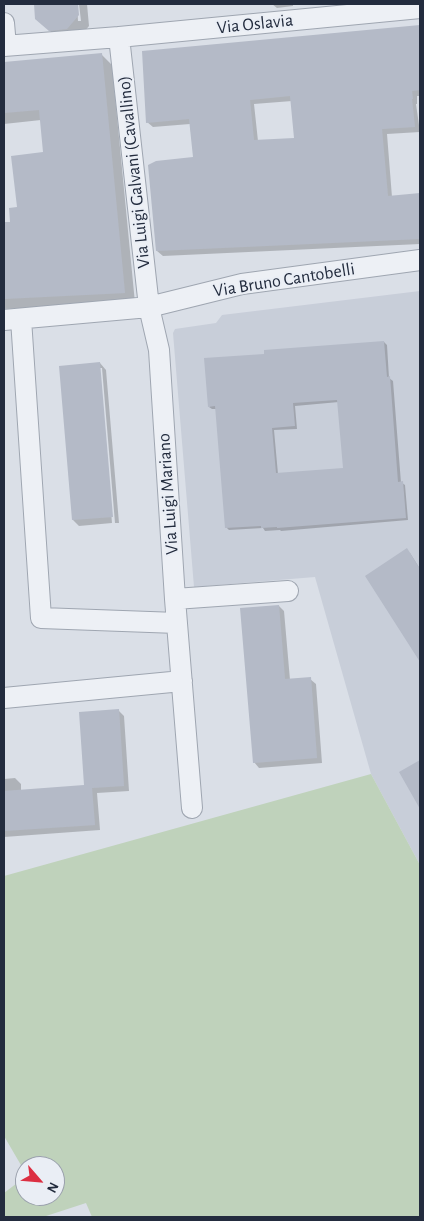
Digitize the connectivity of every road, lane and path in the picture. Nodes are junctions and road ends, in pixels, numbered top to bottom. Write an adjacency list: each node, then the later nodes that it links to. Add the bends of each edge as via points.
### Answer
1 (420, 8): 3 (street, Via Oslavia)
2 (4, 23): 4 (street)
3 (119, 37): 4 (street, Via Oslavia); 6 (street, Via Luigi Galvani (Cavallino))
4 (5, 46)
5 (420, 260): 6 (street, Via Bruno Cantobelli, via 242,284)
6 (150, 307): 7 (street, Via Bruno Cantobelli); 9 (street, Via Luigi Mariano, via 159,350)
7 (12, 319): 10 (street, via 41,618)
8 (288, 591): 9 (street)
9 (176, 599): 10 (street, Via Luigi Mariano)
10 (177, 623): 11 (street, Via Luigi Mariano)
11 (182, 681): 12 (street); 13 (street, Via Luigi Mariano)
12 (4, 698)
13 (192, 808)

